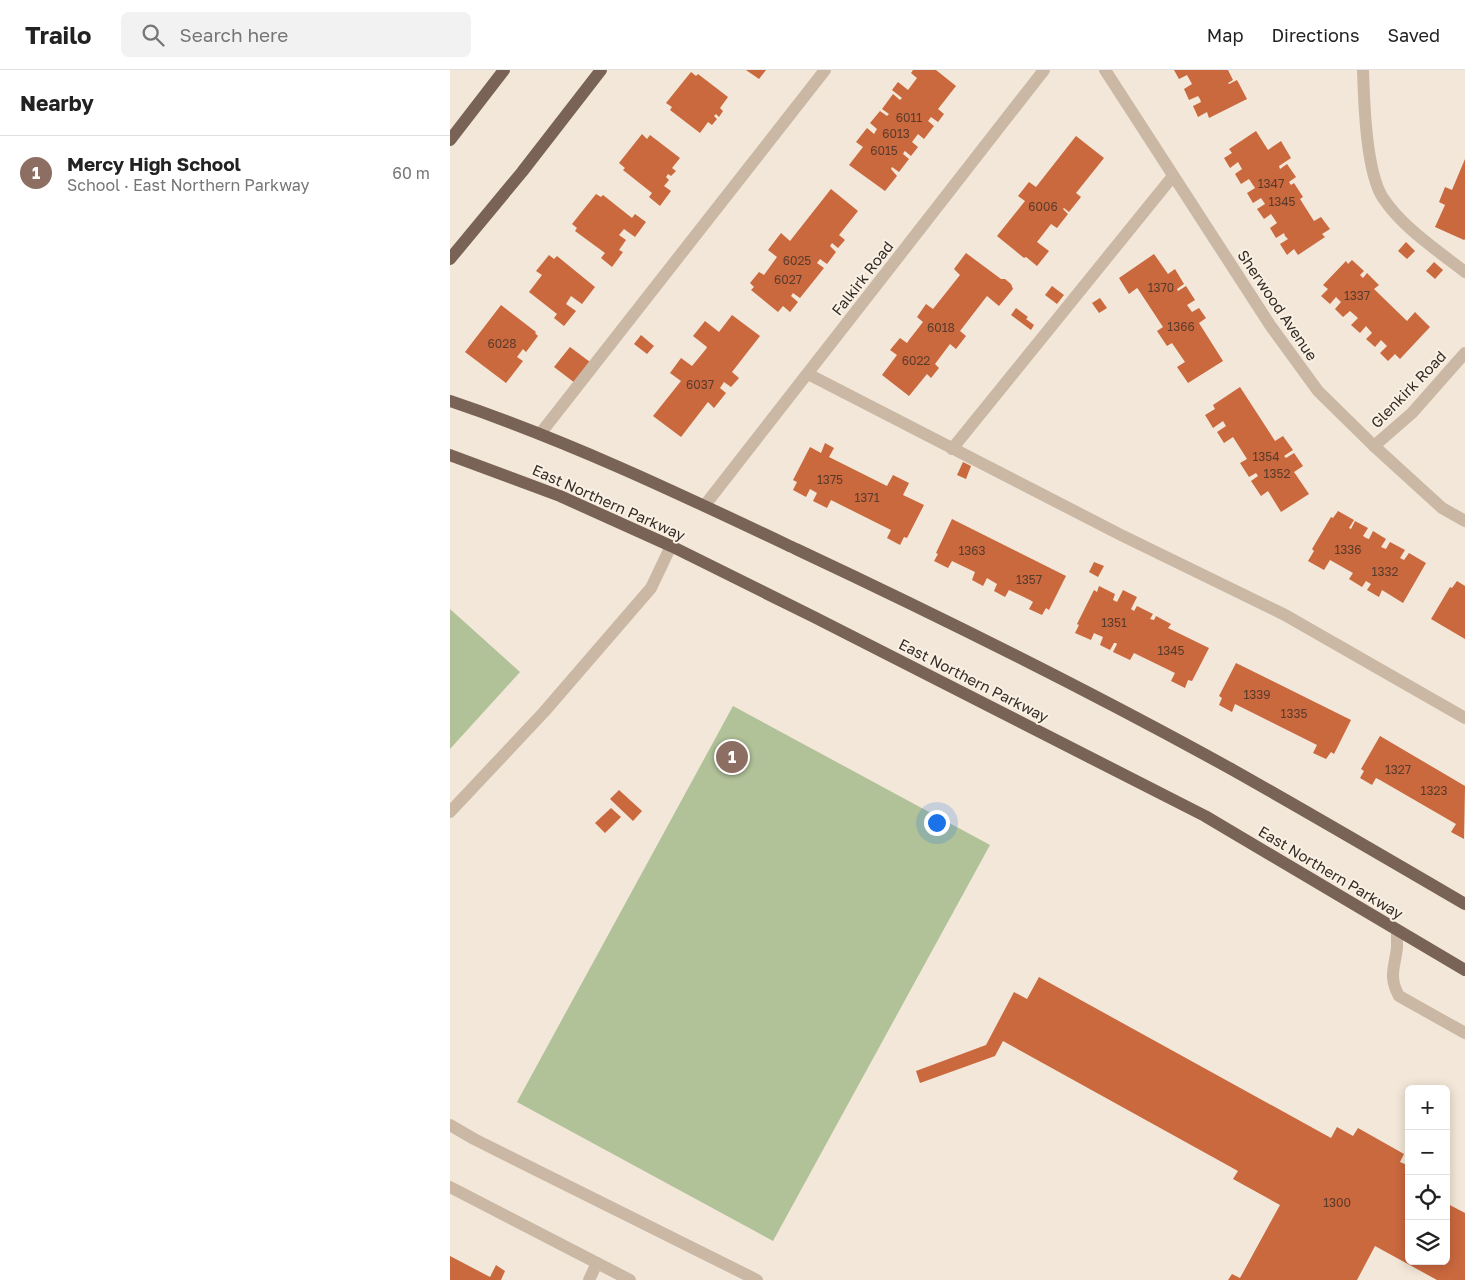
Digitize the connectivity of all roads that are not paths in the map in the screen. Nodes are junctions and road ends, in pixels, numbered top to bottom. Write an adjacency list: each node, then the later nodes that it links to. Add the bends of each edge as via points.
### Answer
1 (504, 70): 7 (main road)
2 (600, 70): 9 (main road)
3 (825, 70): 14 (street)
4 (1044, 70): 12 (street, Falkirk Road)
5 (1105, 70): 8 (street, Sherwood Avenue)
6 (1363, 70): 10 (street, via 1370,162 1382,197 1426,242)
7 (450, 140)
8 (1173, 176): 15 (street, Sherwood Avenue, via 1270,325 1318,391); 16 (street)
9 (450, 259)
10 (1465, 272)
11 (1465, 353): 15 (street, Glenkirk Road, via 1412,413)
12 (808, 374): 16 (street); 18 (street, Falkirk Road)
13 (450, 401): 14 (main road)
14 (540, 434): 18 (main road)
15 (1374, 446): 19 (street, Sherwood Avenue, via 1442,508)
16 (952, 450): 21 (street, via 1285,615)
17 (450, 455): 20 (main road, East Northern Parkway, via 560,496)
18 (705, 505): 23 (main road, via 1047,672 1231,769)
19 (1465, 521)
20 (671, 546): 22 (street, via 651,588 544,712); 24 (main road, East Northern Parkway, via 1205,816)
21 (1465, 718)
22 (450, 812)
23 (1465, 904)
24 (1397, 930): 25 (main road, East Northern Parkway); 26 (street, via 1392,972 1398,996)
25 (1465, 970)
26 (1465, 1033)
27 (450, 1125): 32 (street)
28 (450, 1187): 29 (street)
29 (597, 1263): 30 (street); 31 (street)
30 (589, 1280)
31 (630, 1280)
32 (757, 1280)

